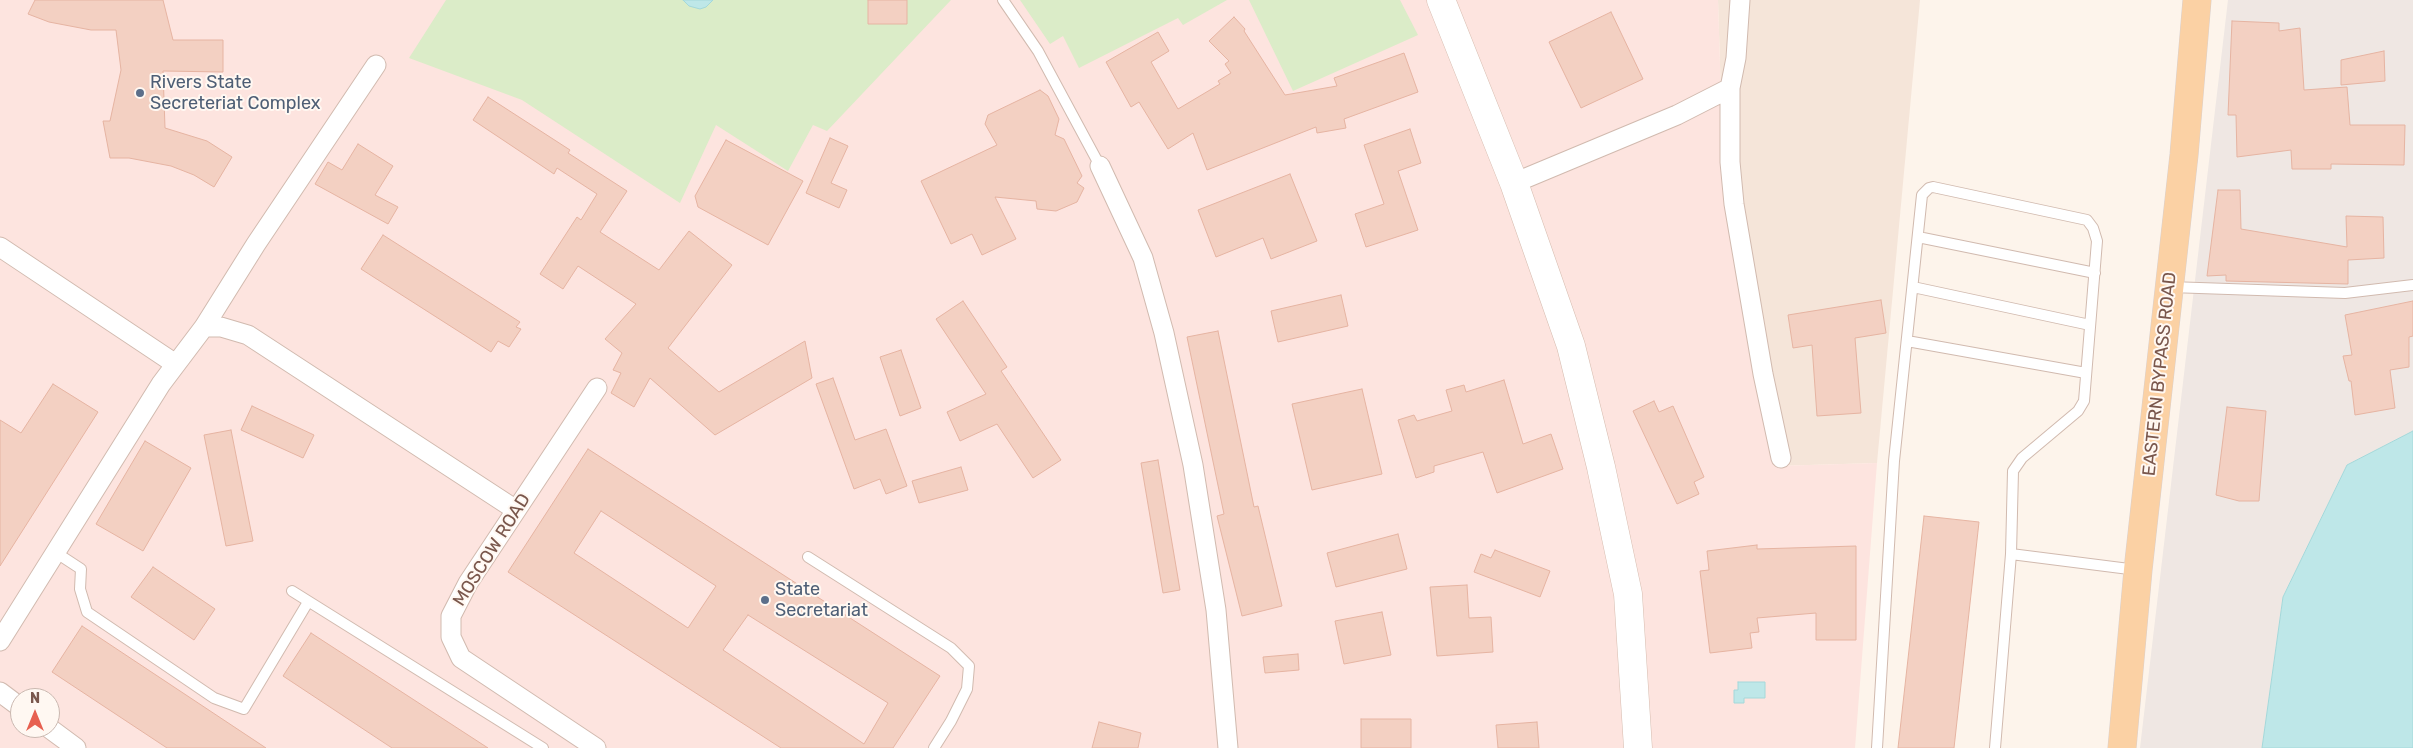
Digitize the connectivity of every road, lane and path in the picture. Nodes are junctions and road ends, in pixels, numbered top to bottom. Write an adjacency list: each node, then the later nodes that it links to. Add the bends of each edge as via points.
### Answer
1 (1003, 0): 7 (lane, via 1038,51)
2 (1441, 0): 8 (street)
3 (1740, 0): 6 (street, via 1736,58)
4 (2197, 0): 14 (main road, EASTERN BYPASS ROAD)
5 (376, 65): 16 (street)
6 (1730, 88): 8 (street, via 1677,115); 21 (street, via 1730,162 1734,204)
7 (1100, 166): 35 (street, via 1143,258 1164,333 1193,466 1216,610)
8 (1514, 183): 36 (street, via 1571,346 1601,467 1628,594)
9 (1918, 237): 11 (lane); 11 (lane, via 1922,195 1934,187 2087,220 2097,241); 13 (lane)
10 (0, 247): 18 (street)
11 (2095, 273): 15 (lane)
12 (2413, 285): 14 (lane, via 2345,293)
13 (1913, 287): 15 (lane); 17 (lane)
14 (2169, 287): 26 (main road, EASTERN BYPASS ROAD)
15 (2090, 325): 19 (lane)
16 (204, 327): 18 (street); 22 (street, via 221,327 248,335)
17 (1907, 341): 19 (lane); 37 (lane, via 1894,461)
18 (174, 363): 23 (street)
19 (2086, 374): 24 (lane, via 2084,400 2078,411 2022,458 2013,471)
20 (598, 388): 22 (street, MOSCOW ROAD)
21 (1781, 458)
22 (516, 510): 33 (street, MOSCOW ROAD, via 468,583 451,616 451,637 460,658)
23 (55, 552): 28 (lane, via 82,569 80,589 87,612 214,698 244,709); 29 (street)
24 (2010, 554): 26 (lane); 38 (lane)
25 (808, 557): 34 (lane, via 951,648 969,666 967,689)
26 (2138, 570): 39 (main road, EASTERN BYPASS ROAD)
27 (292, 591): 28 (lane)
28 (308, 602): 32 (lane)
29 (0, 641)
30 (60, 736): 31 (street)
31 (76, 748)
32 (543, 748)
33 (596, 748)
34 (934, 748)
35 (1228, 748)
36 (1638, 748)
37 (1877, 748)
38 (1995, 748)
39 (2122, 748)

